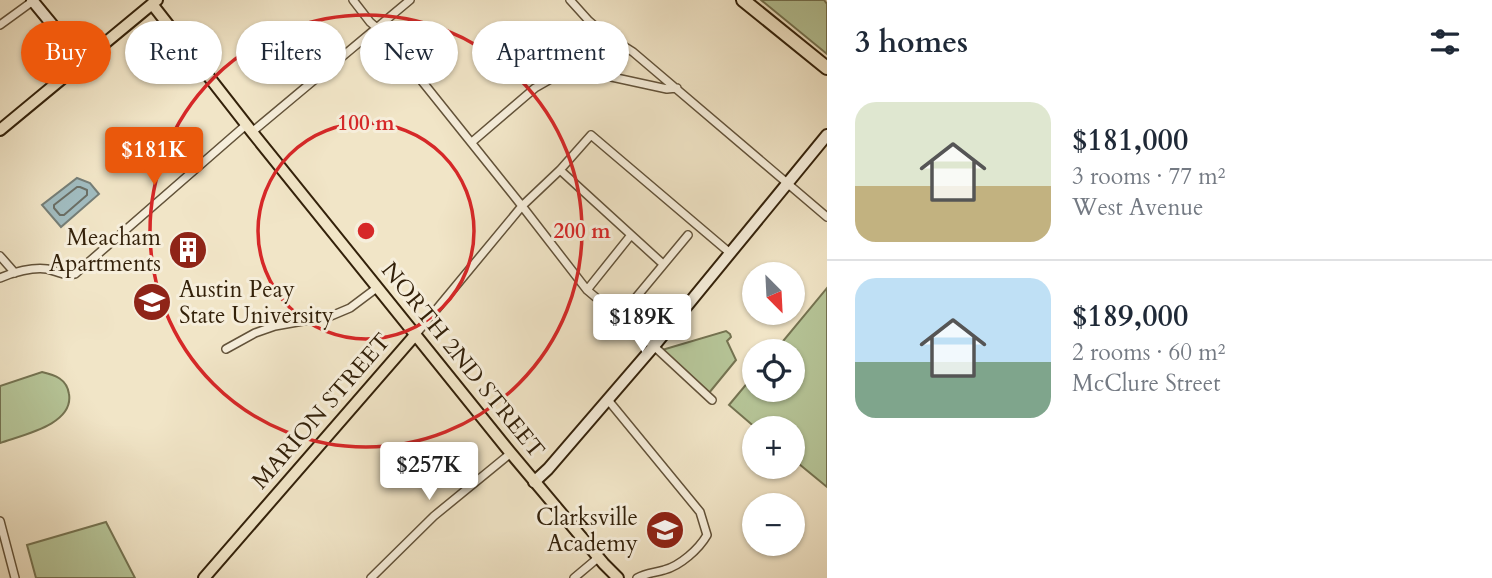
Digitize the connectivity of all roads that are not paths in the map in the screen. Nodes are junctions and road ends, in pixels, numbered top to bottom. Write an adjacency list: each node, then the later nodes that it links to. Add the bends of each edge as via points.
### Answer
1 (353, 0): 8 (street)
2 (410, 0): 9 (street)
3 (570, 0): 16 (street, via 596,27)
4 (743, 0): 13 (highway)
5 (33, 1): 7 (main road); 10 (street)
6 (153, 1): 11 (main road); 17 (main road, NORTH 2ND STREET)
7 (49, 21)
8 (370, 21)
9 (384, 21)
10 (0, 25)
11 (111, 38)
12 (360, 41): 17 (street)
13 (827, 68)
14 (56, 84): 18 (main road)
15 (425, 84): 20 (street)
16 (677, 88): 20 (street, via 584,71 563,72 535,88); 22 (street)
17 (249, 129): 30 (street, via 75,274 40,269); 32 (main road, NORTH 2ND STREET)
18 (0, 130)
19 (827, 135): 22 (main road)
20 (472, 142): 23 (street)
21 (560, 170): 23 (street, MARION STREET); 26 (street); 27 (street, MARION STREET, via 591,135)
22 (787, 183): 24 (street); 27 (main road)
23 (522, 206): 33 (street); 35 (street, MARION STREET)
24 (827, 217)
25 (688, 234): 29 (street)
26 (631, 236): 29 (street); 33 (street)
27 (730, 253): 36 (main road)
28 (0, 256): 30 (street)
29 (663, 264): 34 (street)
30 (15, 273): 31 (street)
31 (0, 278)
32 (378, 287): 35 (main road, NORTH 2ND STREET); 37 (street, via 331,316 275,326)
33 (587, 290): 34 (street)
34 (620, 318): 36 (street)
35 (416, 334): 40 (main road, NORTH 2ND STREET); 45 (main road, MARION STREET)
36 (654, 346): 38 (main road); 39 (street)
37 (226, 349)
38 (608, 400): 41 (main road); 49 (street, via 700,512 706,535 679,562)
39 (712, 400)
40 (510, 453): 41 (main road, NORTH 2ND STREET); 46 (street, via 434,516)
41 (534, 482): 43 (main road, NORTH 2ND STREET)
42 (0, 521): 44 (street)
43 (599, 557): 47 (street); 48 (main road, NORTH 2ND STREET)
44 (16, 578)
45 (204, 578)
46 (371, 578)
47 (574, 578)
48 (618, 578)
49 (638, 578)

